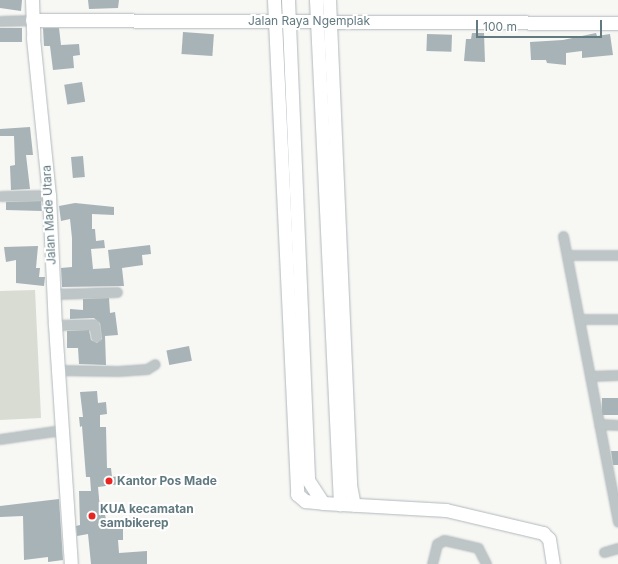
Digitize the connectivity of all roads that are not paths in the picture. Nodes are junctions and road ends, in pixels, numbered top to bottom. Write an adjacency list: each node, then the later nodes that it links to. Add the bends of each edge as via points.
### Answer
1 (32, 0): 7 (main road, Jalan Made Utara)
2 (274, 0): 8 (main road)
3 (288, 0): 9 (main road)
4 (316, 0): 10 (main road)
5 (329, 0): 11 (main road)
6 (0, 20): 7 (street, Jalan Raya Ngemplak)
7 (32, 20): 8 (main road, Jalan Raya Ngemplak); 13 (main road, Jalan Made Utara)
8 (273, 21): 9 (main road, Jalan Raya Ngemplak); 33 (main road, via 295,490 305,501)
9 (287, 21): 10 (main road, Jalan Raya Ngemplak); 33 (main road, via 308,480)
10 (315, 22): 11 (main road, Jalan Raya Ngemplak); 34 (main road)
11 (329, 22): 12 (main road, Jalan Raya Ngemplak); 35 (main road, via 350,485)
12 (618, 23)
13 (49, 195): 14 (street); 19 (main road, Jalan Made Utara)
14 (1, 196)
15 (563, 236): 16 (street)
16 (567, 255): 17 (street); 21 (street)
17 (618, 255)
18 (117, 292): 19 (street)
19 (53, 294): 22 (main road, Jalan Made Utara)
20 (618, 319): 21 (street)
21 (579, 320): 27 (street)
22 (55, 325): 23 (street, via 94,324); 25 (main road, Jalan Made Utara)
23 (96, 337)
24 (155, 364): 25 (street, via 147,369 118,371)
25 (58, 370): 30 (main road, Jalan Made Utara)
26 (618, 375): 27 (street)
27 (590, 376): 28 (street)
28 (599, 424): 29 (street); 32 (street)
29 (618, 425)
30 (62, 430): 31 (street); 39 (main road, Jalan Made Utara)
31 (0, 439)
32 (614, 476): 36 (street)
33 (323, 503): 34 (main road)
34 (340, 504): 35 (main road)
35 (354, 505): 42 (main road, via 446,510 543,533 549,539)
36 (618, 522)
37 (618, 548): 38 (street)
38 (604, 552)
39 (71, 564)
40 (432, 564): 41 (street, via 437,544 444,540 478,548)
41 (486, 564)
42 (553, 564)

